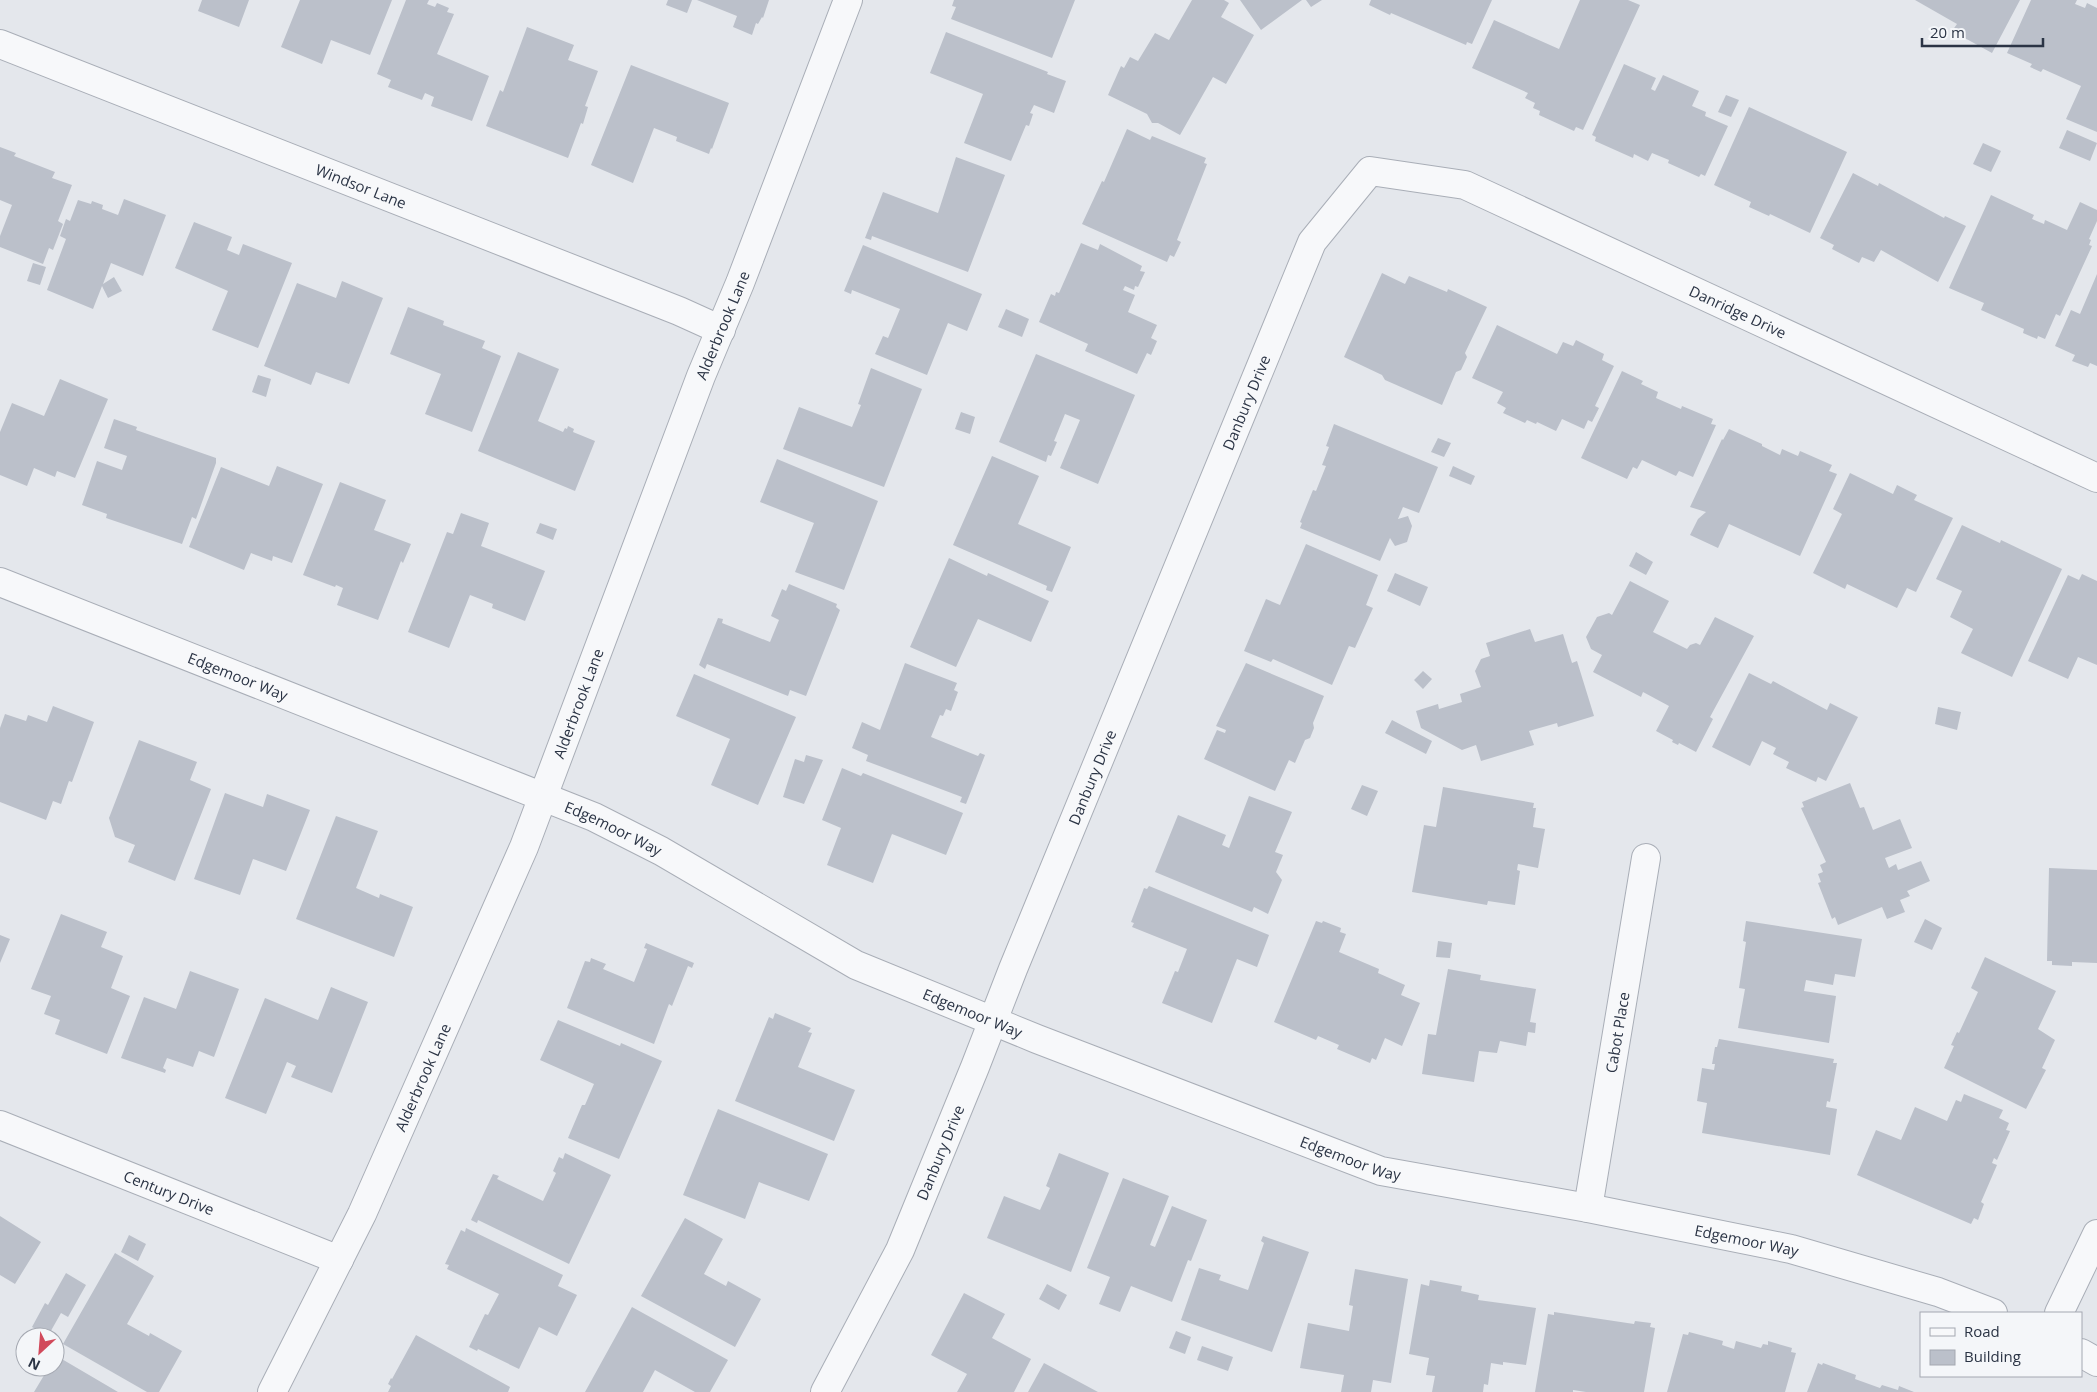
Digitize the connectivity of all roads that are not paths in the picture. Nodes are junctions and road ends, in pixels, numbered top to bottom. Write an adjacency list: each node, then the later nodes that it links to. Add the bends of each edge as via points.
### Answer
1 (848, 0): 4 (street, Alderbrook Lane)
2 (0, 44): 4 (street, Windsor Lane)
3 (1370, 171): 5 (street, Danridge Drive, via 1465,185); 9 (street, Danbury Drive, via 1312,242)
4 (721, 330): 7 (street, Alderbrook Lane)
5 (2097, 478)
6 (0, 582): 7 (street, Edgemoor Way)
7 (542, 796): 9 (street, Edgemoor Way, via 594,817 661,851 856,965); 13 (street, Alderbrook Lane, via 516,865)
8 (1646, 858): 11 (street, Cabot Place)
9 (993, 1022): 11 (street, Edgemoor Way, via 1381,1171); 19 (street, Danbury Drive, via 900,1250)
10 (0, 1125): 13 (street, Century Drive)
11 (1588, 1208): 14 (street, Edgemoor Way, via 1791,1249 1938,1292)
12 (2097, 1234): 15 (street)
13 (339, 1260): 18 (street, Alderbrook Lane)
14 (1990, 1312)
15 (2059, 1312)
16 (2082, 1354): 17 (street)
17 (2097, 1362)
18 (272, 1392)
19 (824, 1392)

